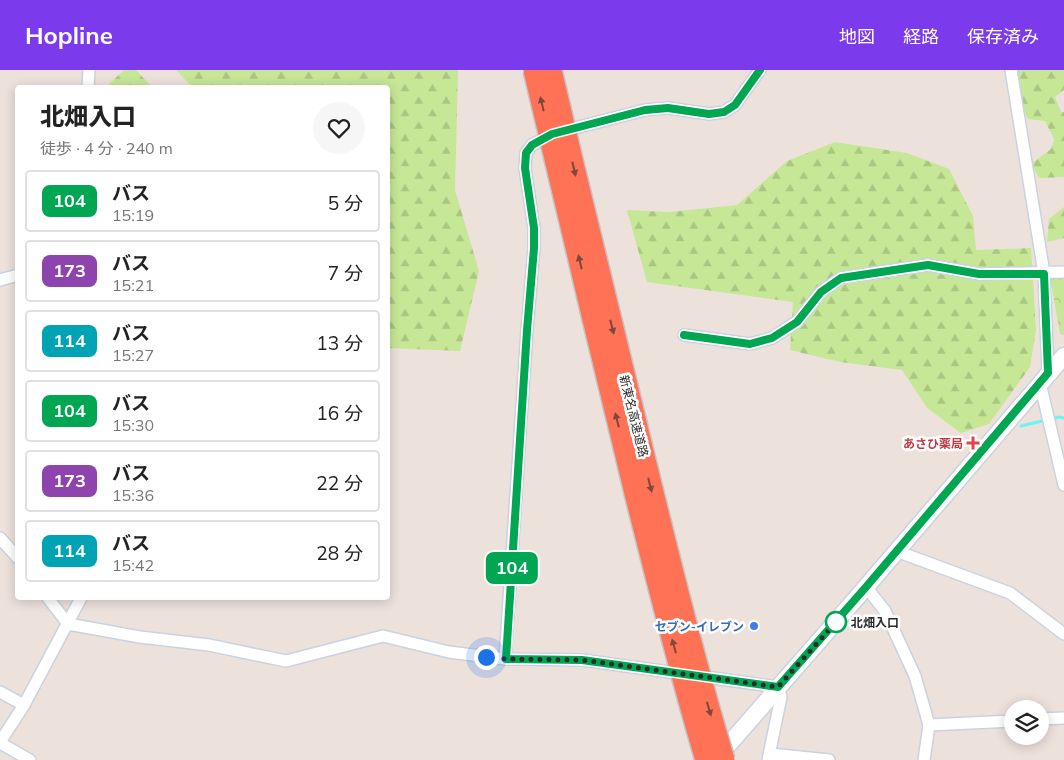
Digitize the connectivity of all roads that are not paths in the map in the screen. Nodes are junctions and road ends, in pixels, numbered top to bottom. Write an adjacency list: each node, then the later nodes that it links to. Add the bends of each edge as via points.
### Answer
1 (89, 70): 6 (street)
2 (534, 70): 34 (highway, 新東名高速道路, one-way to 2, bridge, via 636,498)
3 (551, 70): 36 (highway, 新東名高速道路, one-way to 36, bridge, via 662,533)
4 (760, 70): 23 (street, via 735,105 724,112 709,114 668,108 645,110 552,134 532,145 526,153 534,248)
5 (1011, 70): 8 (street)
6 (88, 85)
7 (1064, 272): 8 (street)
8 (1044, 274): 11 (street, via 979,274 928,265 841,278 821,292 797,322 772,338 750,344); 13 (street)
9 (15, 276): 10 (street)
10 (0, 280)
11 (684, 335)
12 (1064, 356): 13 (street)
13 (1044, 378): 14 (street); 16 (street)
14 (1064, 485)
15 (0, 538): 17 (street)
16 (896, 551): 18 (street); 22 (street, via 1010,593)
17 (15, 555)
18 (866, 587): 24 (street); 30 (street, via 885,612 915,676)
19 (50, 600): 21 (street)
20 (80, 600): 21 (street)
21 (68, 624): 23 (street, via 209,645 286,661 382,636 448,652); 26 (street)
22 (1064, 634)
23 (506, 659): 24 (street, via 582,660)
24 (778, 687): 32 (street, via 781,697); 35 (street)
25 (0, 692): 26 (street)
26 (24, 706): 31 (street)
27 (1064, 718): 28 (street)
28 (1049, 719)
29 (1004, 721): 30 (street)
30 (929, 725): 38 (street)
31 (0, 742): 33 (street)
32 (769, 757): 37 (street)
33 (30, 760)
34 (706, 760)
35 (715, 760)
36 (724, 760)
37 (829, 760)
38 (924, 760)

